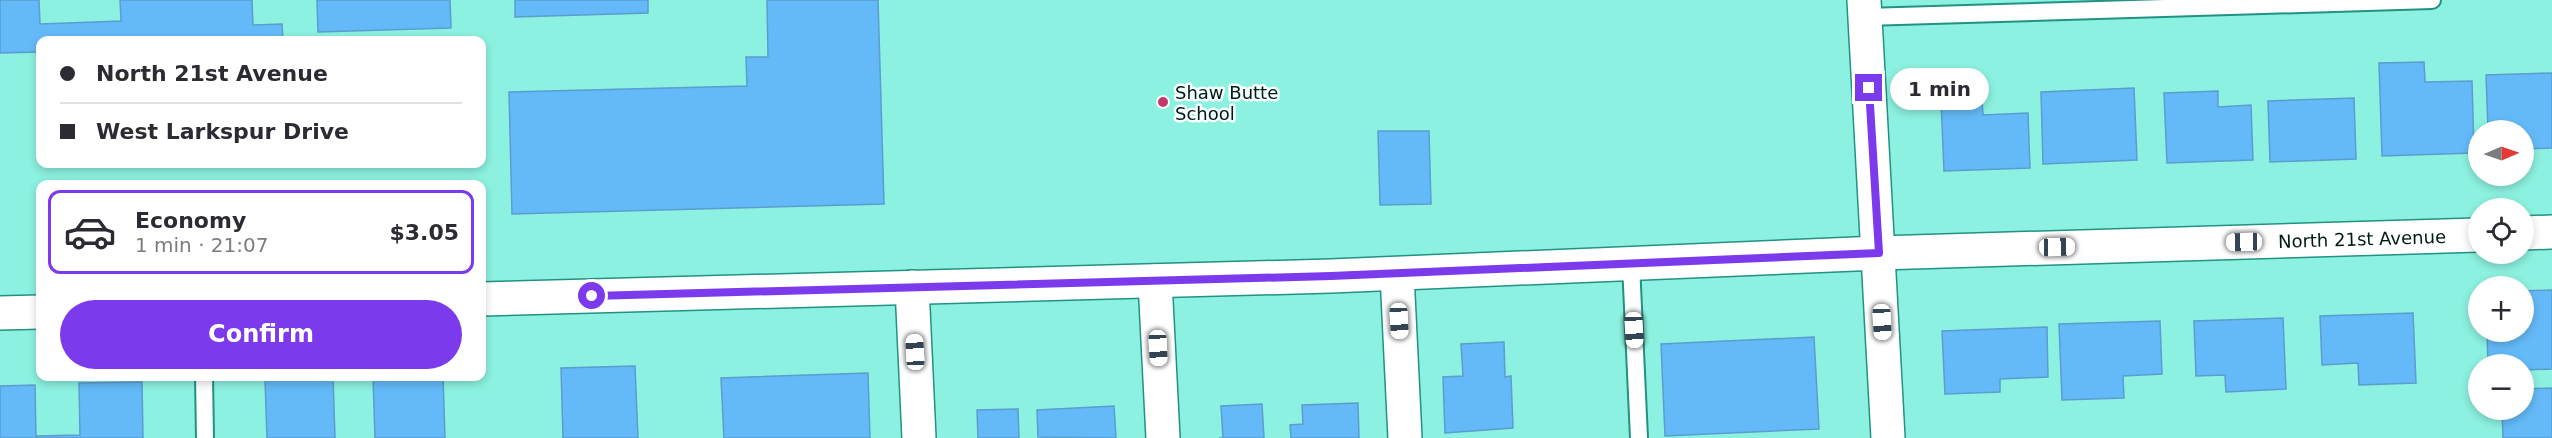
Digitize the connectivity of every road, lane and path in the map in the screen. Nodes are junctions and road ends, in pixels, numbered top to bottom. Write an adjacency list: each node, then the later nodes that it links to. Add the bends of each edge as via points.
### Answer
1 (2432, 0): 2 (lane)
2 (1865, 9): 6 (street)
3 (2552, 232): 4 (street)
4 (2534, 233)
5 (2468, 235): 6 (street, North 21st Avenue)
6 (1879, 253): 7 (street, North 21st Avenue); 20 (street)
7 (1631, 264): 8 (street, North 21st Avenue); 19 (lane)
8 (1397, 274): 9 (street, North 21st Avenue); 18 (street)
9 (1155, 281): 10 (street, North 21st Avenue); 17 (street)
10 (912, 287): 11 (street, North 21st Avenue); 16 (street)
11 (486, 299)
12 (36, 312): 13 (street)
13 (0, 313)
14 (204, 381): 15 (lane)
15 (205, 438)
16 (919, 438)
17 (1162, 438)
18 (1405, 438)
19 (1639, 438)
20 (1888, 438)

